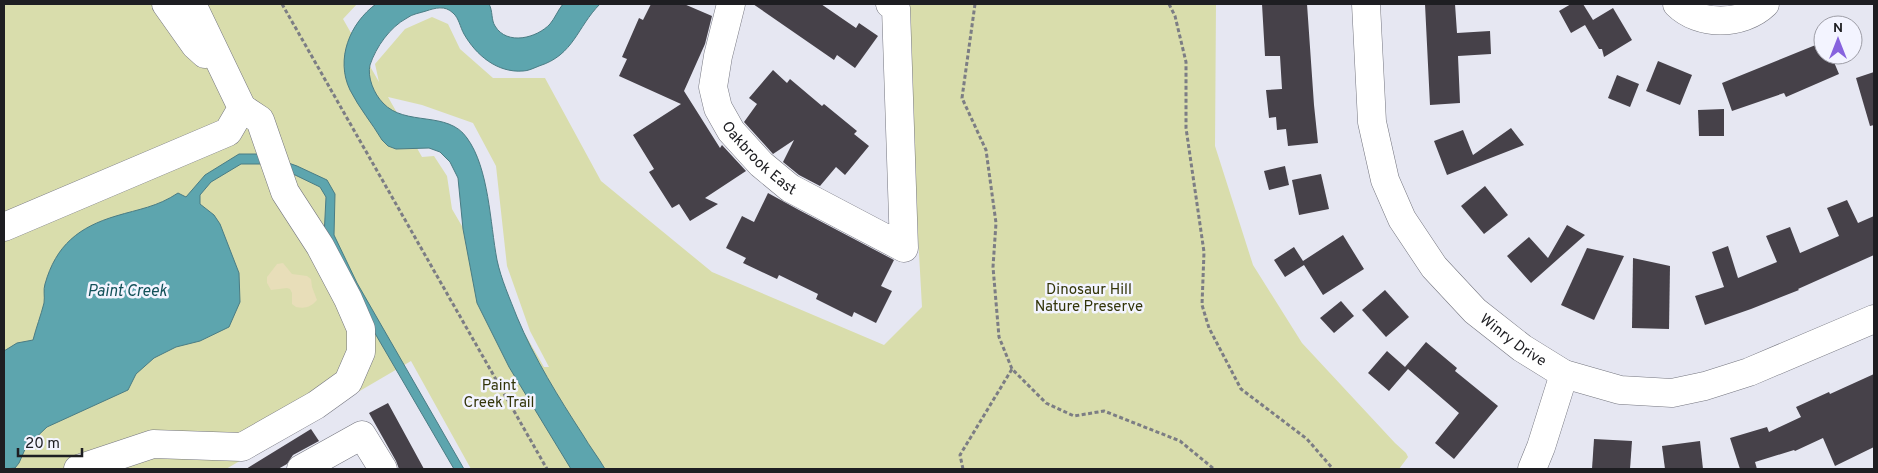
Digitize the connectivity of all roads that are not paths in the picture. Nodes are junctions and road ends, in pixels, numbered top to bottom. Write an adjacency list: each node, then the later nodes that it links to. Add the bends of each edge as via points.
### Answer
1 (166, 4): 8 (street, via 195,44)
2 (192, 4): 8 (street)
3 (731, 4): 4 (street, Oakbrook East, via 713,87 718,108 732,131 761,164 790,188 904,248 896,8)
4 (890, 4)
5 (1366, 4): 12 (street, Winry Drive, via 1372,122 1385,180 1402,219 1434,267 1476,311 1522,348)
6 (1677, 4): 7 (street, via 1705,20 1733,20 1758,10)
7 (1764, 4)
8 (228, 78): 9 (street)
9 (242, 108): 10 (street, via 228,132); 13 (street, via 260,120 285,192 320,246 361,329 361,352 348,382 242,447 153,444)
10 (4, 227)
11 (1874, 319): 12 (street, Winry Drive, via 1749,372 1672,393 1620,390)
12 (1564, 374): 16 (street)
13 (78, 469)
14 (301, 469): 15 (street, via 362,435)
15 (383, 469)
16 (1532, 469)

